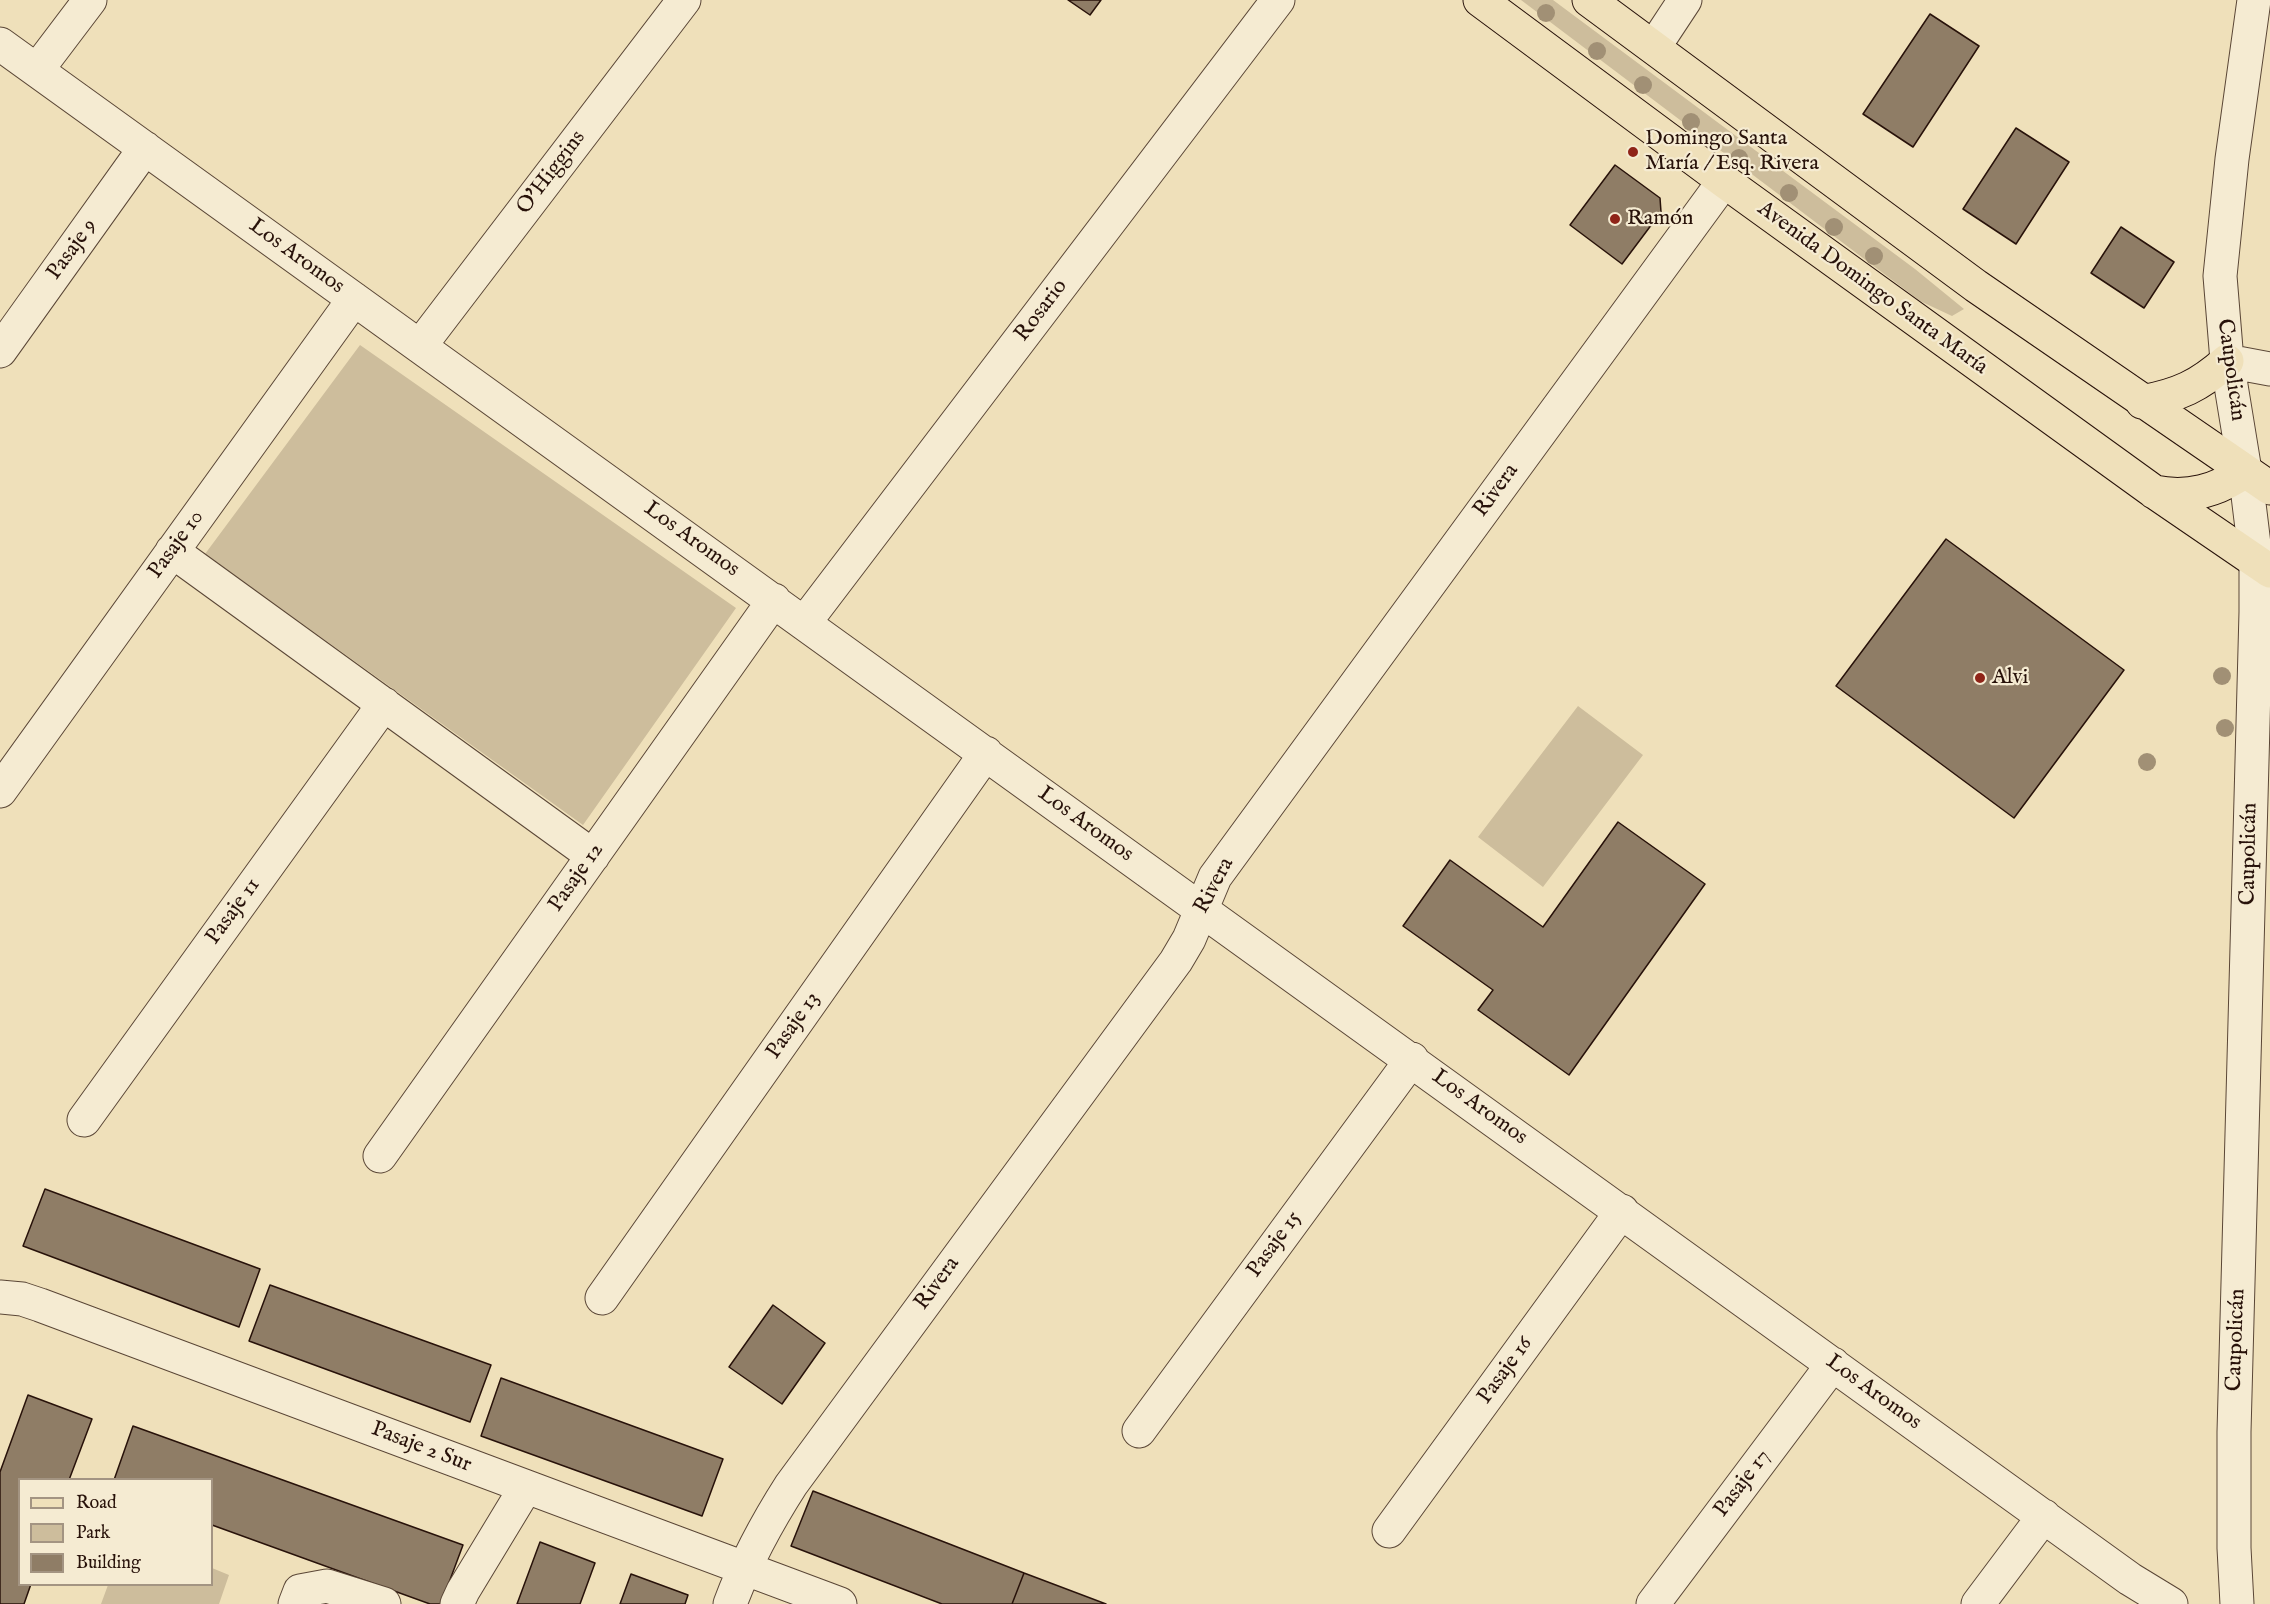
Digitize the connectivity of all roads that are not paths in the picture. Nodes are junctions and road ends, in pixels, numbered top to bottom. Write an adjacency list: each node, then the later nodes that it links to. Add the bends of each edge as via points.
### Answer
1 (90, 0): 10 (street)
2 (684, 0): 14 (street, O'Higgins)
3 (1278, 0): 24 (street, Rosario)
4 (1480, 0): 12 (main road, Avenida Domingo Santa María)
5 (1589, 0): 9 (main road)
6 (1684, 0): 9 (street)
7 (2254, 0): 16 (street, Caupolicán, via 2220,276)
8 (0, 44): 10 (street, Los Aromos)
9 (1654, 47): 18 (main road, via 1976,286)
10 (37, 70): 11 (street, Los Aromos)
11 (145, 148): 13 (street, Los Aromos); 15 (street, Pasaje 9)
12 (1724, 181): 20 (main road, Avenida Domingo Santa María); 30 (street, Rivera, via 1215,877)
13 (354, 299): 14 (street, Los Aromos); 21 (street, Pasaje 10)
14 (420, 346): 23 (street, Los Aromos)
15 (0, 351)
16 (2227, 361): 17 (street); 18 (main road, via 2196,386); 19 (street, Caupolicán)
17 (2270, 369)
18 (2142, 402): 19 (main road)
19 (2258, 480): 20 (main road, via 2201,492 2168,495); 22 (street, Caupolicán)
20 (2153, 491): 22 (main road, Avenida Domingo Santa María)
21 (172, 551): 25 (street); 28 (street, Pasaje 10)
22 (2263, 566): 26 (street, Caupolicán)
23 (774, 600): 24 (street, Los Aromos); 29 (street, Pasaje 12)
24 (805, 622): 27 (street, Los Aromos)
25 (384, 704): 29 (street); 33 (street, Pasaje 11)
26 (2262, 715): 31 (street, Caupolicán)
27 (986, 753): 30 (street, Los Aromos); 37 (street, Pasaje 13)
28 (0, 791)
29 (593, 856): 34 (street, Pasaje 12)
30 (1201, 909): 32 (street, Los Aromos); 43 (street, Rivera, via 1176,961 791,1485)
31 (2258, 980): 52 (street, Caupolicán, via 2234,1432)
32 (1412, 1059): 35 (street, Los Aromos); 39 (street, Pasaje 15)
33 (84, 1120)
34 (380, 1156)
35 (1622, 1212): 38 (street, Los Aromos); 42 (street, Pasaje 16)
36 (0, 1297): 40 (street, Pasaje 2 Sur, via 40,1305)
37 (602, 1298)
38 (1833, 1364): 41 (street, Los Aromos); 49 (street, Pasaje 17)
39 (1139, 1431)
40 (526, 1487): 43 (street, Pasaje 2 Sur); 46 (street)
41 (2044, 1516): 50 (street); 51 (street, Los Aromos)
42 (1389, 1531)
43 (743, 1568): 47 (street, Rivera); 48 (street, Pasaje 2 Sur)
44 (295, 1604): 45 (street, via 300,1591 327,1587)
45 (384, 1604)
46 (457, 1604)
47 (730, 1604)
48 (840, 1604)
49 (1653, 1604)
50 (1977, 1604)
51 (2170, 1604)
52 (2237, 1604)

